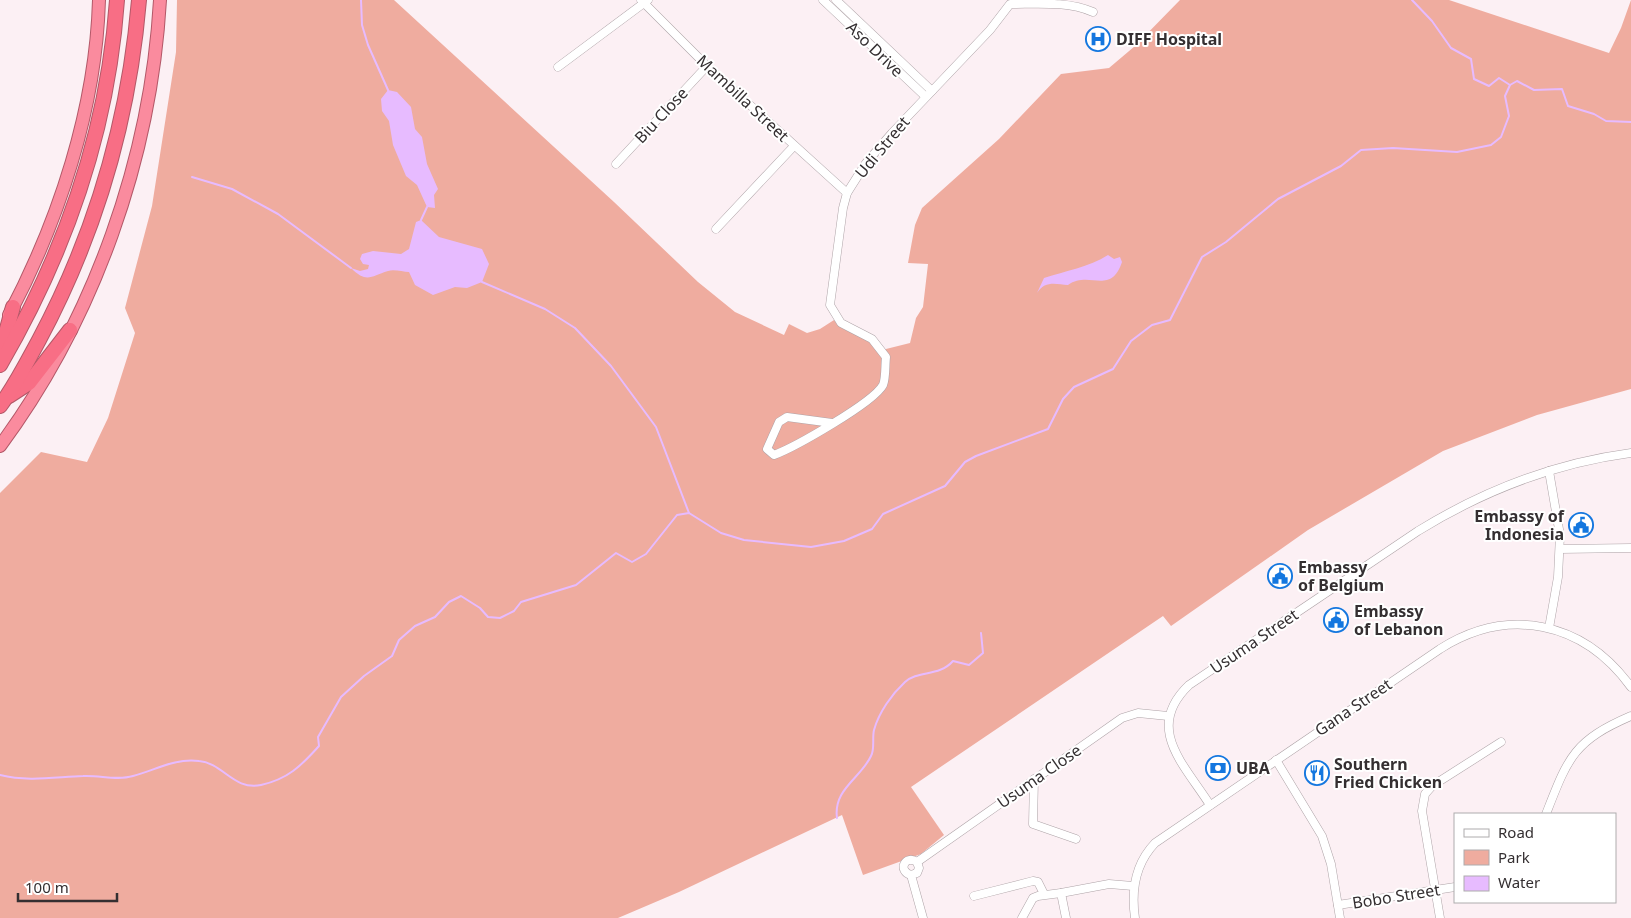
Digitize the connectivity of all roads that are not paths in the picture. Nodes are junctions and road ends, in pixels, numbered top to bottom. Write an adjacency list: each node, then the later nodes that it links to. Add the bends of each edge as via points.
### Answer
1 (99, 0): 18 (highway, via 92,65 68,172 36,262)
2 (116, 0): 22 (highway, via 106,85 88,164 72,213 37,295)
3 (139, 0): 23 (highway, via 119,131 93,218 57,306)
4 (160, 0): 19 (highway, via 148,97 132,169 109,242)
5 (823, 0): 13 (street, Aso Drive)
6 (836, 0): 12 (street, Aso Drive)
7 (644, 1): 10 (street, Mambilla Street); 11 (street)
8 (1008, 2): 9 (street, Udi Street, via 1066,4); 12 (street, Udi Street, via 990,30)
9 (1093, 12)
10 (707, 66): 14 (street, Mambilla Street); 15 (street, Biu Close)
11 (558, 67)
12 (932, 91): 13 (street, Udi Street)
13 (926, 97): 16 (street, Udi Street, via 878,149)
14 (794, 146): 16 (street, Mambilla Street); 17 (street)
15 (616, 164)
16 (847, 193): 24 (street, Udi Street, via 839,228 830,305 841,323 872,339 886,357 883,384)
17 (716, 229)
18 (13, 307): 20 (highway); 21 (highway)
19 (70, 330): 23 (highway, via 29,383); 25 (highway, via 44,379)
20 (0, 332)
21 (0, 354)
22 (0, 365)
23 (3, 402)
24 (832, 423): 24 (street, via 777,454 767,449 779,422 787,417)
25 (0, 446)
26 (1631, 453): 27 (street, Usuma Street)
27 (1549, 471): 29 (street); 32 (street, Usuma Street, via 1478,498 1418,531 1189,685 1174,701)
28 (1631, 548): 29 (street)
29 (1560, 549): 30 (street)
30 (1549, 628): 31 (street, Gana Street, via 1602,656); 35 (street, Gana Street, via 1513,624 1476,630 1459,638)
31 (1631, 686)
32 (1168, 716): 36 (street, Usuma Close, via 1138,713 1122,718); 37 (street, via 1172,744)
33 (1631, 716): 38 (street, via 1597,733 1576,750 1567,763)
34 (1501, 742): 44 (street, via 1432,786 1425,794 1422,810)
35 (1276, 760): 37 (street, Gana Street); 48 (street, via 1322,836 1331,864)
36 (1034, 779): 39 (street, via 1033,824); 40 (street, Usuma Close)
37 (1210, 804): 42 (street, Gana Street, via 1150,848)
38 (1546, 813)
39 (1076, 839)
40 (917, 862): 41 (street, via 917,873); 41 (street, Usuma Close, via 907,860 904,864 903,869)
41 (911, 876): 49 (street, Usuma Close)
42 (1133, 886): 46 (street, via 1109,884); 52 (street, Gana Street)
43 (1454, 887): 44 (street, Bobo Street)
44 (1436, 890): 48 (street, Bobo Street); 54 (street)
45 (1044, 894): 46 (street); 47 (street, via 1038,882 1033,881); 50 (street, via 1033,898)
46 (1062, 894): 51 (street)
47 (974, 896)
48 (1338, 906): 53 (street)
49 (923, 918)
50 (1022, 918)
51 (1066, 918)
52 (1134, 918)
53 (1340, 918)
54 (1440, 918)

